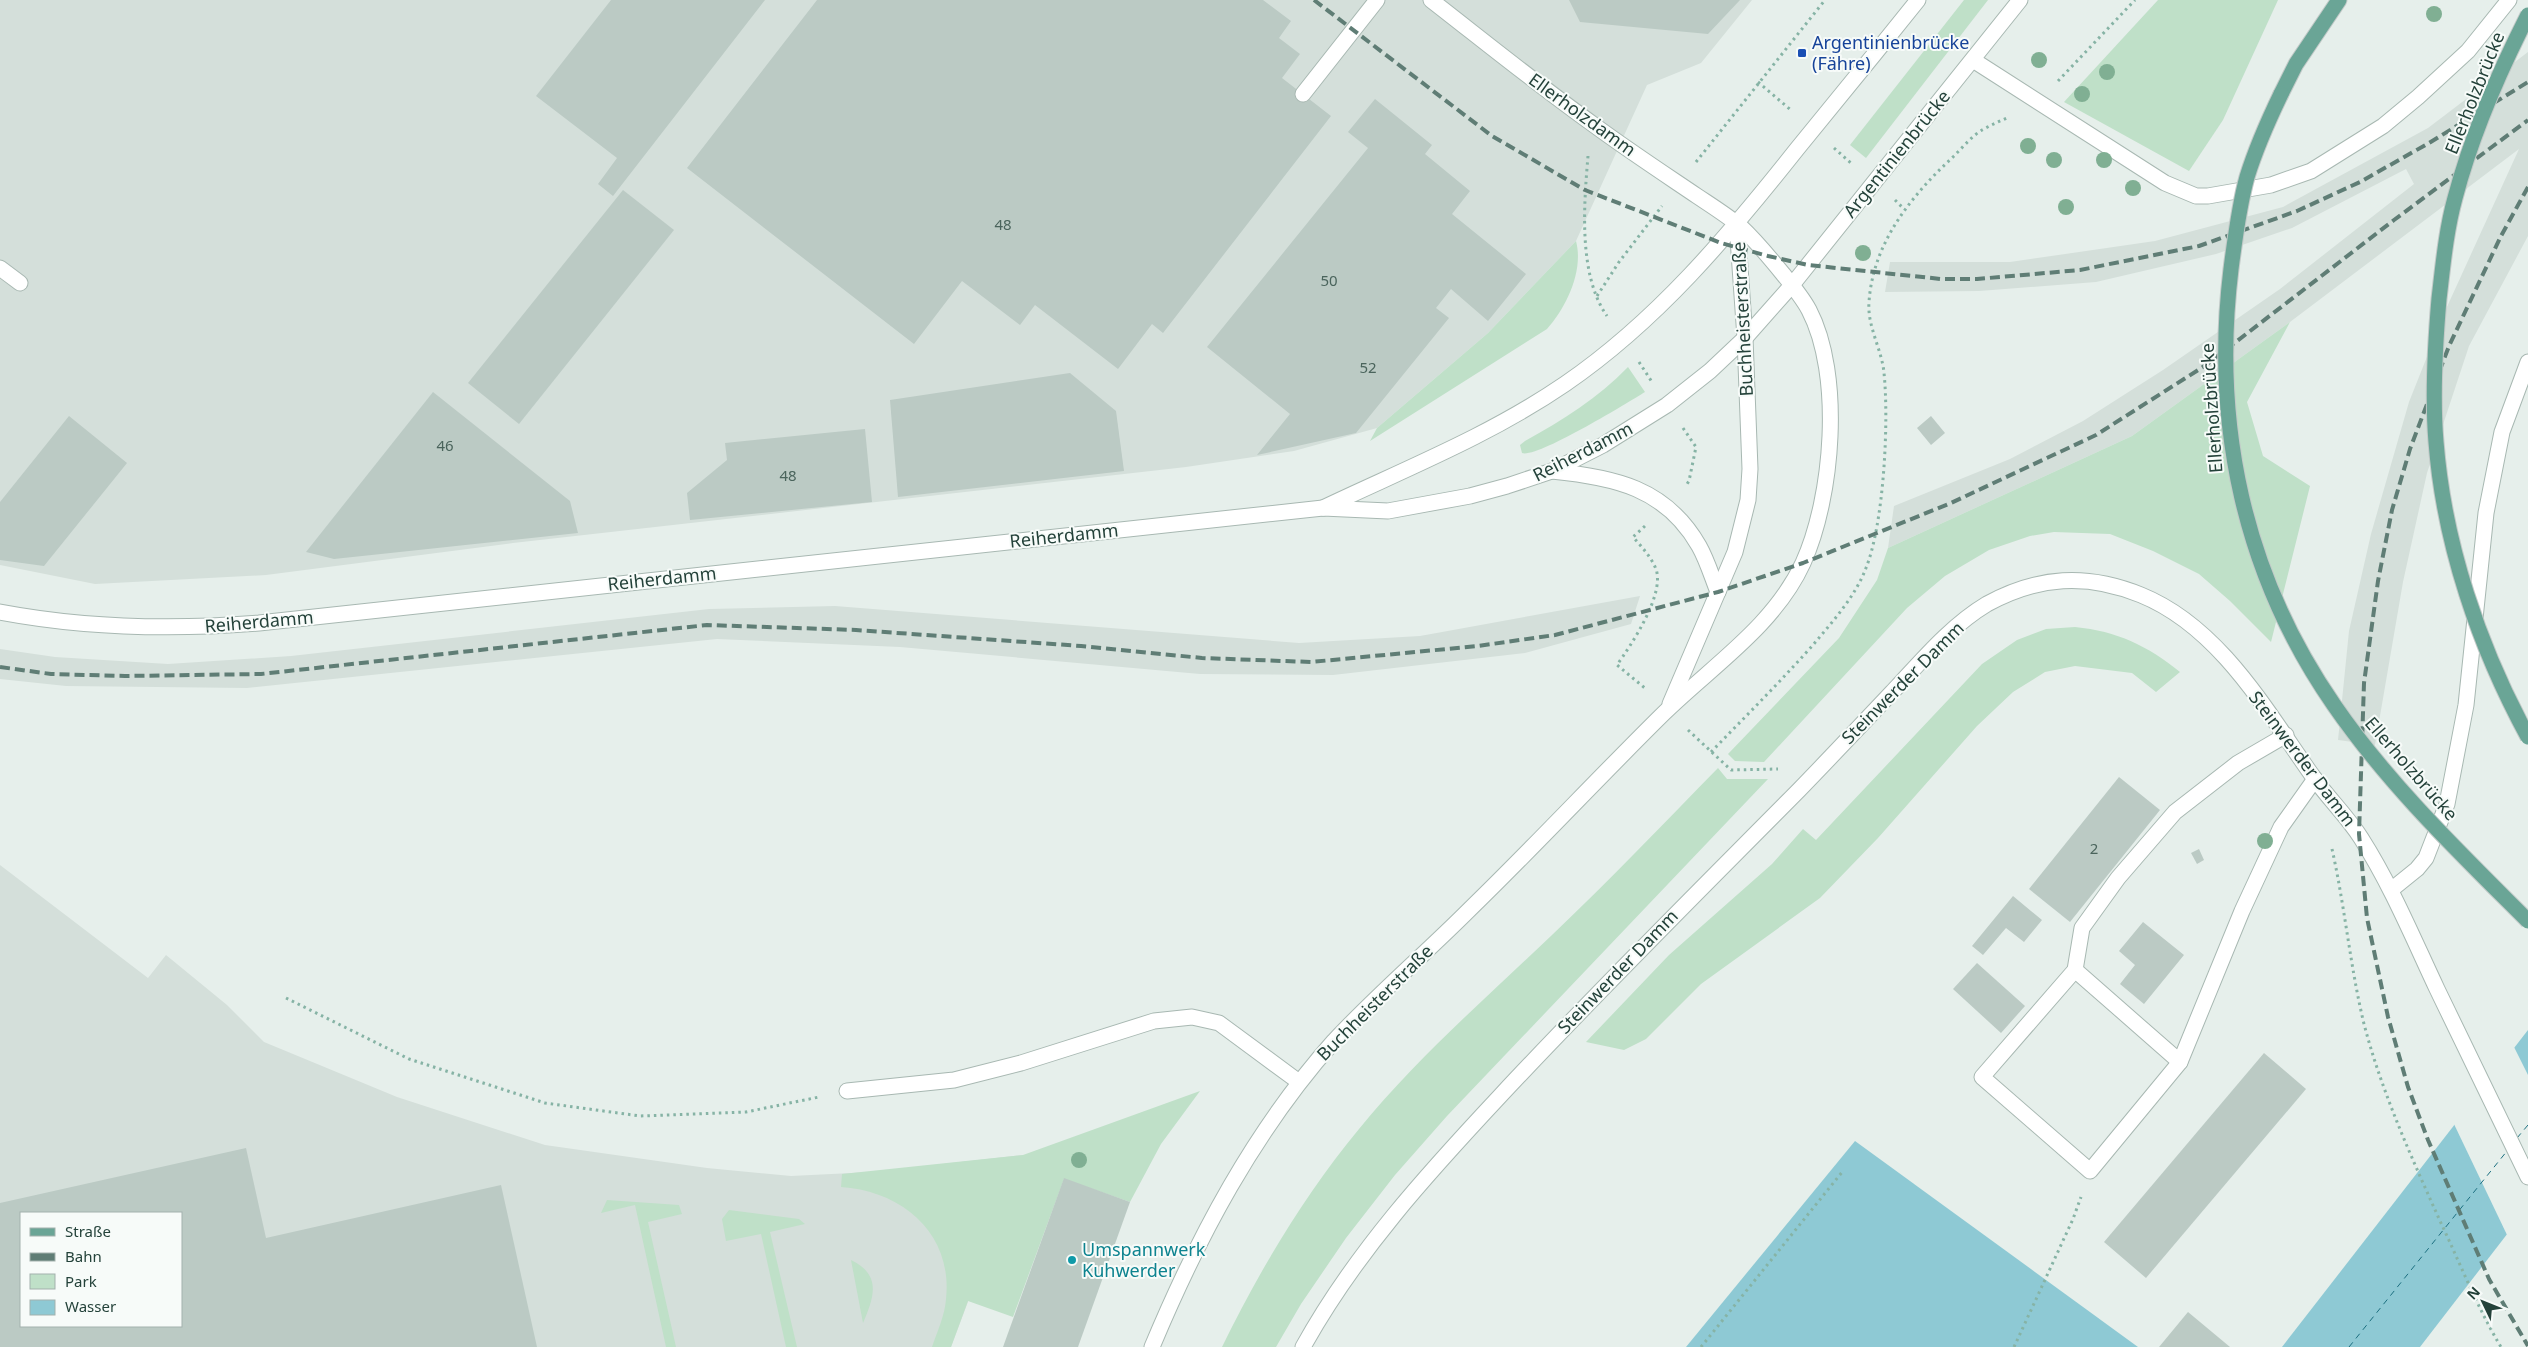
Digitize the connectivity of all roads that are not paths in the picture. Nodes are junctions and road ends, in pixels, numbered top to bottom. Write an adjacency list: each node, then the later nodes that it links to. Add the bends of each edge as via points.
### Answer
1 (1377, 0): 9 (street)
2 (1430, 0): 10 (street, Ellerholzdamm, via 1591,123)
3 (1918, 0): 10 (street)
4 (2020, 0): 8 (street, Argentinienbrücke)
5 (2339, 0): 25 (main road, Ellerholzbrücke, bridge, via 2296,64 2260,140 2247,178 2232,259 2225,331 2234,466 2253,545 2287,625 2333,704 2412,800)
6 (2509, 0): 8 (street, via 2468,51 2383,126 2311,171 2271,185 2208,196 2196,196 2165,182)
7 (2528, 15): 22 (main road, Ellerholzbrücke, bridge, via 2491,93 2455,199 2445,246 2436,330 2434,413 2442,487 2454,548 2484,642)
8 (1973, 60): 13 (street, Argentinienbrücke)
9 (1303, 94)
10 (1737, 224): 13 (street, Buchheisterstraße); 14 (street, Buchheisterstraße); 17 (street, Reiherdamm, via 1664,302 1623,339 1557,389 1499,426)
11 (0, 268): 12 (street)
12 (20, 283)
13 (1792, 285): 14 (street, Reiherdamm); 20 (street, Buchheisterstraße, via 1810,311 1822,346 1831,417 1830,460 1816,525 1803,563 1761,625)
14 (1745, 338): 16 (street, Reiherdamm, via 1667,405 1603,445); 18 (street, Buchheisterstraße, via 1750,469 1748,500 1735,552)
15 (2528, 362): 24 (street, via 2502,432 2486,513 2466,705 2447,804 2426,858)
16 (1552, 471): 17 (street, Reiherdamm, via 1507,486 1427,505 1372,511); 18 (street, via 1591,475 1648,493 1691,533)
17 (1323, 508): 19 (street, Reiherdamm, via 207,627 117,626)
18 (1718, 592): 20 (street, Buchheisterstraße)
19 (0, 612)
20 (1667, 710): 28 (street, Buchheisterstraße, via 1468,912 1336,1039)
21 (2286, 735): 23 (street, Steinwerder Damm); 26 (street, via 2238,763 2175,812 2118,878 2082,928); 32 (street, Steinwerder Damm, via 2240,675 2205,637 2170,609 2141,594 2082,579 2054,581 2029,585 1982,607 1929,652 1799,790 1594,995 1456,1142 1359,1260)
22 (2528, 737)
23 (2315, 780): 24 (street, Steinwerder Damm, via 2359,834); 27 (street, via 2281,827 2242,911)
24 (2391, 890): 30 (street, Steinwerder Damm)
25 (2528, 921)
26 (2074, 970): 27 (street); 27 (street, via 1982,1078 2090,1171)
27 (2180, 1062)
28 (1299, 1082): 29 (street, via 1219,1023 1192,1017 1154,1021 1021,1063 954,1080); 31 (street, Buchheisterstraße, via 1261,1135 1214,1215 1181,1278)
29 (846, 1091)
30 (2528, 1177)
31 (1152, 1347)
32 (1303, 1347)

